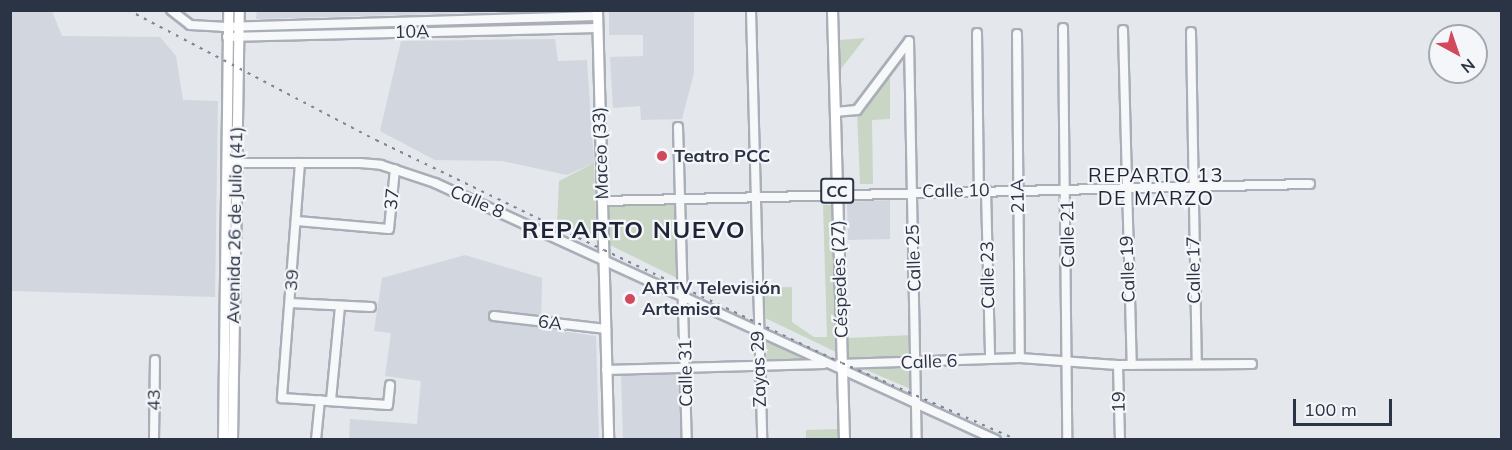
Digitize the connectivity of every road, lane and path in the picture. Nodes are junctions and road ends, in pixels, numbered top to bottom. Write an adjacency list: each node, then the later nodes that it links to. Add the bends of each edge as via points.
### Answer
1 (171, 10): 12 (street, 10A, via 190,25)
2 (228, 10): 12 (main road, Avenida 26 de Julio (41))
3 (239, 10): 11 (main road, Avenida 26 de Julio (41))
4 (751, 10): 30 (street, Zayas 29)
5 (832, 10): 17 (main road, Céspedes (27) / CC)
6 (597, 13): 7 (street, 10A); 8 (main road, Maceo (33))
7 (452, 20): 11 (street, 10A); 13 (street)
8 (598, 28): 13 (street, 10A); 32 (main road, Maceo (33))
9 (1063, 28): 25 (street, Calle 21)
10 (1123, 30): 23 (street, Calle 19)
11 (238, 31): 12 (street, 10A); 13 (street, 10A); 19 (main road, Avenida 26 de Julio (41))
12 (228, 32): 19 (main road, Avenida 26 de Julio (41))
13 (453, 32)
14 (1191, 32): 24 (street, Calle 17)
15 (977, 33): 27 (street, Calle 23)
16 (1017, 34): 26 (street, 21A)
17 (835, 112): 28 (street, Calle 25, via 857,110 909,41); 29 (main road, Céspedes (27) / CC)
18 (678, 127): 31 (street, Calle 31)
19 (231, 163): 20 (street, Calle 8); 61 (main road, Avenida 26 de Julio (41)); 62 (main road, Avenida 26 de Julio (41))
20 (300, 163): 21 (street, Calle 8, via 360,163); 33 (street, 39)
21 (395, 169): 33 (street, 37, via 389,229); 34 (street, Calle 8, via 435,183)
22 (1310, 184): 24 (street, Calle 10)
23 (1125, 186): 24 (street, Calle 10); 25 (street, Calle 10); 52 (street, Calle 19)
24 (1192, 186): 48 (street, Calle 17)
25 (1067, 188): 26 (street, Calle 10); 46 (street, Calle 21)
26 (1018, 189): 27 (street, Calle 10); 42 (street, 21A)
27 (983, 190): 28 (street, Calle 10); 43 (street, Calle 23)
28 (911, 192): 29 (street, Calle 10); 45 (street, Calle 25)
29 (837, 193): 30 (street, Calle 10); 53 (main road, Céspedes (27) / CC)
30 (755, 196): 31 (street, Calle 10); 41 (street, Zayas 29)
31 (680, 199): 32 (street, Calle 10); 35 (street, Calle 31)
32 (602, 201): 34 (main road, Maceo (33))
33 (297, 221): 36 (street, 39)
34 (604, 260): 35 (street, Calle 8); 40 (main road, Maceo (33))
35 (684, 297): 41 (street, Calle 8); 54 (street, Calle 31)
36 (290, 303): 37 (street); 57 (street, 39, via 282,398)
37 (340, 306): 38 (street); 58 (street)
38 (371, 307)
39 (494, 316): 40 (street, 6A)
40 (606, 329): 55 (main road, Maceo (33))
41 (758, 331): 47 (street, Calle 8); 50 (street, Zayas 29)
42 (1020, 358): 43 (street, Calle 6); 46 (street, Calle 6)
43 (990, 359): 45 (street, Calle 6)
44 (155, 360): 60 (street, 43)
45 (917, 363): 53 (street, Calle 6); 59 (street, Calle 25)
46 (1070, 363): 51 (street, Calle 6); 70 (street, Calle 21)
47 (828, 364): 50 (street); 53 (street, Calle 8)
48 (1197, 364): 49 (street, Calle 6); 52 (street, Calle 6)
49 (1252, 364)
50 (759, 365): 54 (street); 66 (street, Zayas 29)
51 (1118, 365): 52 (street, Calle 6); 71 (street, 19)
52 (1132, 365)
53 (842, 367): 59 (street, Calle 8); 67 (main road, Céspedes (27) / CC)
54 (685, 368): 55 (street); 65 (street, Calle 31)
55 (606, 370): 64 (main road, Maceo (33))
56 (390, 386): 58 (street, via 388,405)
57 (320, 400): 58 (street); 63 (street)
58 (331, 400)
59 (916, 405): 68 (street, Calle 25); 69 (street, Calle 8)
60 (154, 440)
61 (223, 440)
62 (232, 440)
63 (316, 440)
64 (608, 440)
65 (687, 440)
66 (762, 440)
67 (844, 440)
68 (917, 440)
69 (996, 440)
70 (1067, 440)
71 (1120, 440)

